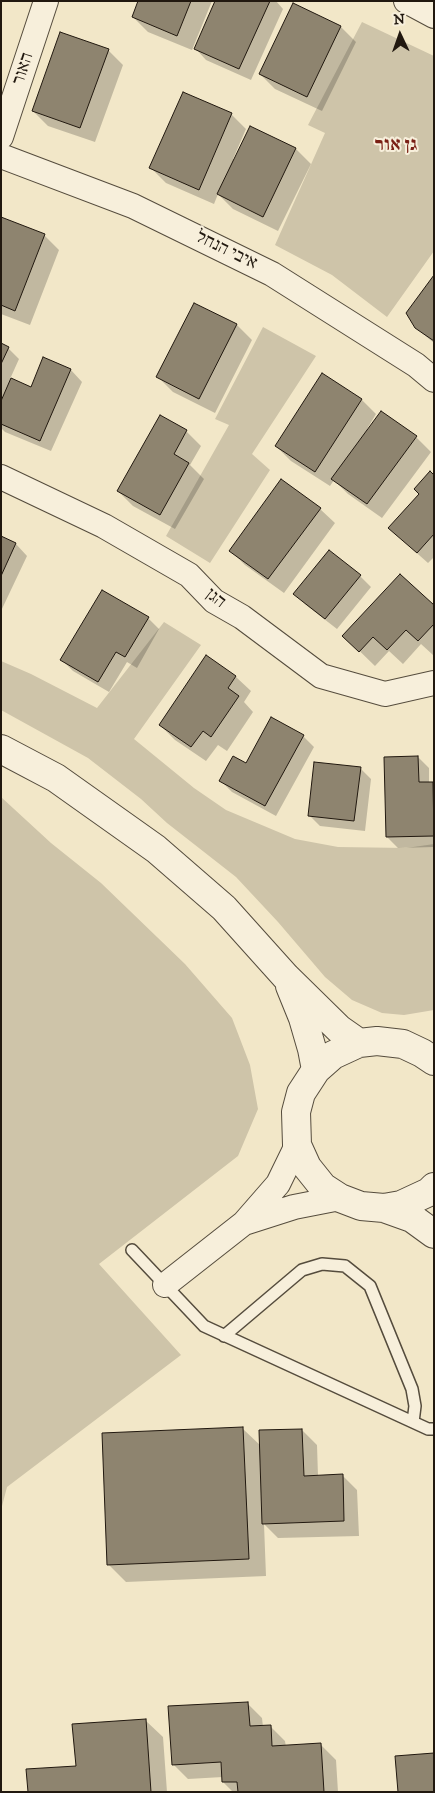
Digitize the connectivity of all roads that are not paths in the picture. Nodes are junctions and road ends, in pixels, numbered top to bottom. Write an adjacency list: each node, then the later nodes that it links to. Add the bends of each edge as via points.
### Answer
1 (46, 1): 4 (street, האור)
2 (406, 1): 3 (street)
3 (434, 16)
4 (1, 137)
5 (1, 156): 6 (street, איבי הנחל, via 133,206 272,274 416,365)
6 (434, 380)
7 (1, 477): 8 (street, הגן, via 104,526 189,575 214,601 242,617 321,676 385,694)
8 (434, 683)
9 (1, 749): 10 (street, via 56,778 156,850 224,908)
10 (286, 977): 11 (street, via 339,1029); 13 (street, via 303,1018)
11 (359, 1043): 12 (street, via 403,1044); 13 (street, via 332,1055)
12 (430, 1055)
13 (316, 1070): 14 (street, via 301,1093 296,1112)
14 (297, 1145): 16 (street, via 306,1167 323,1187); 18 (street, via 278,1184)
15 (434, 1187): 17 (street, via 401,1205)
16 (340, 1198): 17 (street, via 361,1206); 18 (street)
17 (384, 1208): 19 (street, via 412,1218)
18 (244, 1223): 21 (street)
19 (434, 1234)
20 (132, 1250): 21 (lane)
21 (165, 1285): 22 (lane, via 204,1326)
22 (224, 1336): 23 (lane); 23 (lane, via 302,1270 322,1264 345,1266 370,1286 412,1389)
23 (413, 1422): 24 (lane, via 428,1430)
24 (434, 1429)

